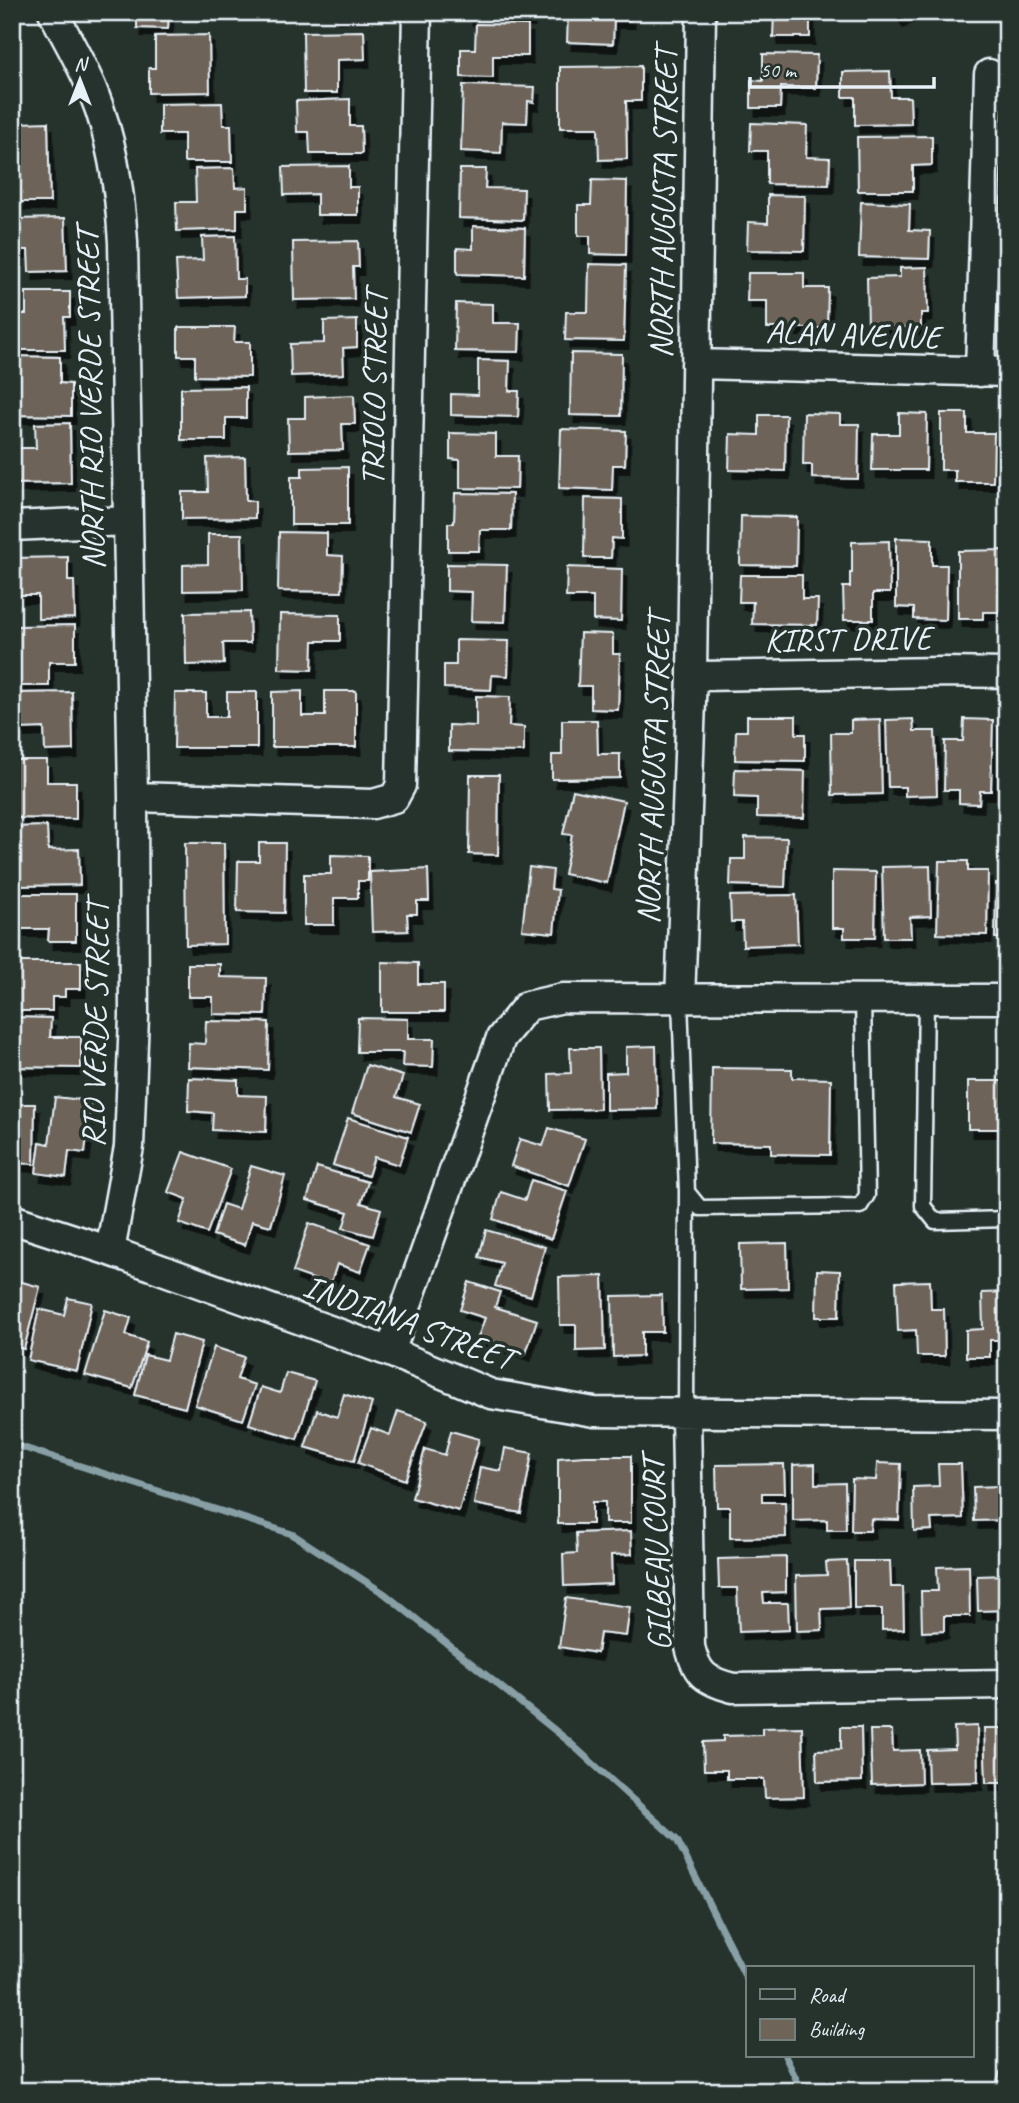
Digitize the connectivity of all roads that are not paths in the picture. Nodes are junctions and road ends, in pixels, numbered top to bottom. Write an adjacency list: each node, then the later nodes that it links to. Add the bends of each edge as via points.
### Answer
1 (53, 12): 7 (street, NORTH RIO VERDE STREET, via 102,114 118,190 123,242)
2 (417, 12): 11 (street, TRIOLO STREET, via 401,785 394,798 373,804)
3 (701, 12): 5 (street, NORTH AUGUSTA STREET)
4 (989, 74): 6 (street)
5 (696, 364): 6 (street, ALAN AVENUE); 10 (street, NORTH AUGUSTA STREET)
6 (993, 372)
7 (127, 521): 8 (street); 11 (street, NORTH RIO VERDE STREET)
8 (12, 526)
9 (1007, 673): 10 (street, KIRST DRIVE)
10 (692, 674): 14 (street, NORTH AUGUSTA STREET)
11 (133, 797): 19 (street, RIO VERDE STREET, via 130,1147)
12 (926, 999): 13 (street); 15 (street); 18 (lane, via 923,1206 935,1221)
13 (1007, 999)
14 (680, 1000): 15 (street); 16 (lane); 20 (street, via 563,998 527,1006 501,1038)
15 (863, 1000): 16 (lane, via 867,1195 860,1206 700,1208)
16 (687, 1192): 21 (lane)
17 (12, 1219): 19 (street, INDIANA STREET)
18 (1007, 1219)
19 (110, 1251): 20 (street, INDIANA STREET)
20 (390, 1352): 21 (street, INDIANA STREET, via 491,1395 594,1412)
21 (686, 1414): 22 (street, INDIANA STREET); 23 (street, GILBEAU COURT, via 690,1647 695,1667 711,1682 733,1688)
22 (1007, 1415)
23 (1007, 1684)

